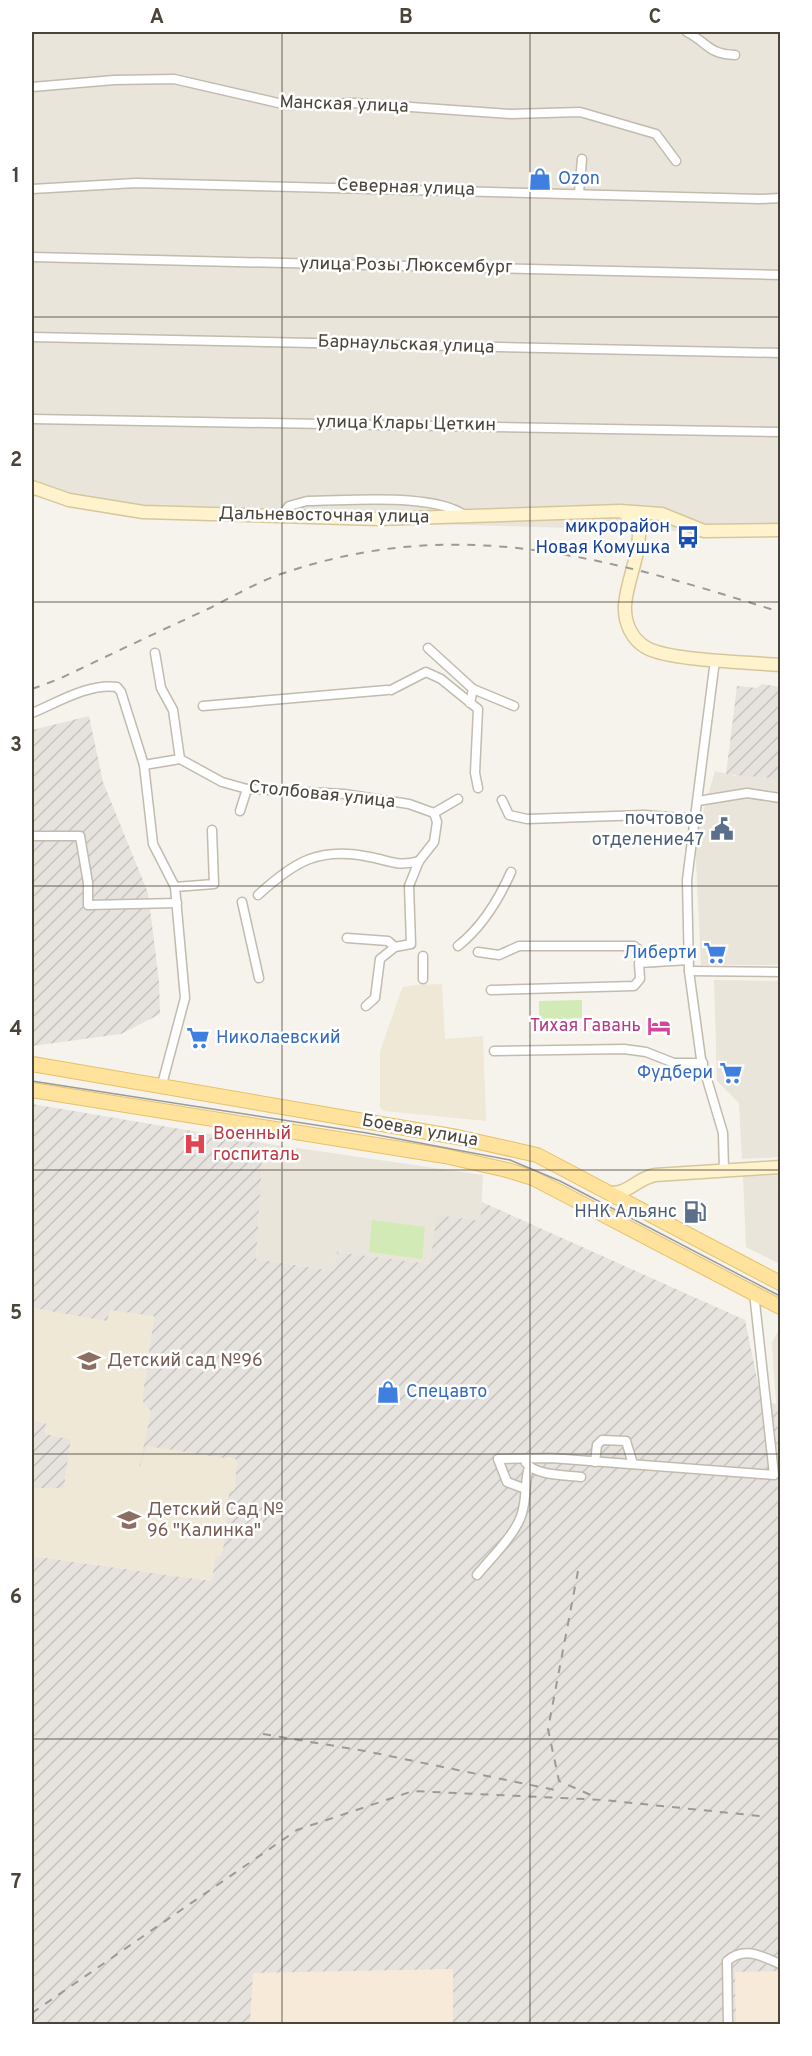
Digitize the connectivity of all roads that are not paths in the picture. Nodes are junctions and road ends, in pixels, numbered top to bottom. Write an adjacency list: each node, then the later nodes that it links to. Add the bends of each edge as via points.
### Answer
1 (687, 32): 2 (street, via 707,49)
2 (735, 55)
3 (32, 87): 5 (street, Манская улица, via 174,79 287,105 354,103 511,114 580,112 656,134)
4 (582, 159): 7 (street)
5 (676, 161)
6 (32, 189): 7 (street, Северная улица, via 136,183)
7 (579, 193): 8 (street, Северная улица)
8 (780, 198)
9 (32, 257): 10 (street, улица Розы Люксембург)
10 (780, 275)
11 (32, 337): 12 (street, Барнаульская улица)
12 (780, 353)
13 (32, 419): 14 (street, улица Клары Цеткин)
14 (780, 432)
15 (32, 487): 18 (street, Дальневосточная улица, via 69,500 144,512)
16 (620, 511): 17 (street, Дальневосточная улица); 19 (street, Дальневосточная улица); 21 (street, via 638,524)
17 (662, 514): 20 (street, Дальневосточная улица, via 704,531); 21 (street)
18 (280, 517): 19 (street, Дальневосточная улица); 19 (street, via 289,506 307,501 423,501 457,509)
19 (467, 517)
20 (780, 530)
21 (640, 537): 24 (street, via 625,606 631,634 649,649)
22 (428, 648): 26 (street)
23 (155, 653): 31 (street, via 161,688 173,710)
24 (715, 660): 25 (street); 38 (street)
25 (780, 665)
26 (473, 689): 27 (street); 29 (street)
27 (470, 703): 28 (street, via 426,672 389,690); 33 (street, via 478,709)
28 (203, 706)
29 (514, 706)
30 (32, 713): 32 (street, via 88,690 117,687)
31 (180, 759): 32 (street); 34 (street, Столбовая улица, via 222,782)
32 (144, 765): 46 (street, via 153,844)
33 (478, 788)
34 (247, 789): 39 (street); 40 (street, Столбовая улица, via 344,794 409,804)
35 (780, 798): 38 (street, via 747,793)
36 (458, 799): 40 (street)
37 (502, 800): 41 (street, via 508,815 527,819 644,815)
38 (698, 801): 41 (street)
39 (240, 812)
40 (434, 813): 44 (street, via 434,842)
41 (696, 819): 55 (street, via 687,880)
42 (212, 830): 46 (street, via 214,884)
43 (32, 836): 49 (street, via 80,836 88,883 87,905)
44 (419, 861): 47 (street, via 403,866 368,856 313,856 286,870); 52 (street, via 409,886 411,944)
45 (511, 872): 51 (street, via 488,912)
46 (175, 887): 49 (street)
47 (258, 895)
48 (242, 902): 59 (street)
49 (177, 903): 66 (street, via 185,998)
50 (347, 938): 52 (street, via 388,941)
51 (458, 946)
52 (394, 947): 62 (street, via 380,959 375,998)
53 (478, 952): 56 (street, via 499,955 519,946 634,946)
54 (423, 956): 60 (street)
55 (689, 960): 56 (street); 57 (street)
56 (654, 962): 61 (street, via 639,963 640,979 634,986)
57 (689, 970): 58 (street); 64 (street)
58 (780, 972)
59 (259, 978)
60 (423, 979)
61 (491, 990)
62 (366, 1006)
63 (494, 1051): 64 (street, via 624,1049 646,1052 674,1063)
64 (703, 1063): 70 (street, via 723,1133)
65 (32, 1064): 66 (main road, Боевая улица)
66 (161, 1088): 68 (main road); 72 (main road, Боевая улица, via 498,1145 537,1155)
67 (32, 1090): 68 (main road, Боевая улица)
68 (157, 1109): 75 (main road, Боевая улица, via 445,1156 533,1178)
69 (780, 1167): 70 (street)
70 (724, 1170): 71 (street)
71 (655, 1175): 72 (street, via 638,1180 624,1192); 73 (street, via 634,1190 633,1197)
72 (612, 1193): 73 (main road, Боевая улица)
73 (640, 1208): 74 (main road, Боевая улица)
74 (780, 1283)
75 (754, 1293): 76 (main road, Боевая улица); 79 (street, via 774,1475)
76 (780, 1307)
77 (522, 1458): 78 (street); 80 (street); 82 (street, via 498,1459 507,1482)
78 (595, 1462): 79 (street); 79 (street, via 597,1445 602,1440 626,1441)
79 (633, 1464)
80 (530, 1467): 81 (street); 82 (street)
81 (581, 1477)
82 (523, 1488): 83 (street, via 522,1515 517,1526)
83 (477, 1575)
84 (780, 1964): 85 (street, via 744,1952 727,1961)
85 (728, 2025)

